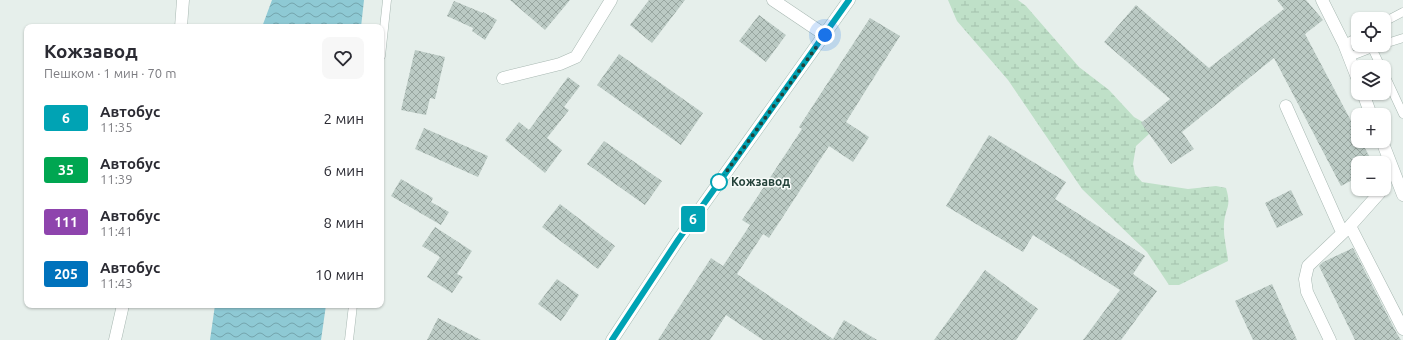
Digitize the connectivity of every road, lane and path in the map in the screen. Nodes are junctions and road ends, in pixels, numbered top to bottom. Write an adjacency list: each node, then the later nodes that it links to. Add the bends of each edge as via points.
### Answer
1 (183, 0): 9 (street)
2 (387, 0): 10 (lane)
3 (611, 0): 19 (street, via 576,57 560,64)
4 (773, 0): 11 (street)
5 (849, 0): 11 (street)
6 (1322, 0): 15 (street)
7 (1403, 12): 8 (lane)
8 (1391, 18)
9 (181, 24)
10 (384, 28)
11 (825, 35): 34 (street, via 678,240)
12 (1403, 38): 14 (lane)
13 (1351, 40): 15 (lane)
14 (1391, 42)
15 (1344, 44): 17 (street)
16 (1361, 52): 17 (lane)
17 (1349, 57): 18 (street)
18 (1351, 62)
19 (503, 78)
20 (1391, 88): 22 (lane)
21 (1286, 106): 28 (street)
22 (1403, 114)
23 (1385, 148): 24 (street)
24 (1395, 176): 25 (street); 27 (street)
25 (1391, 180)
26 (1376, 196): 28 (street)
27 (1403, 196)
28 (1346, 229): 31 (street); 35 (street, via 1308,266 1305,279 1307,292)
29 (121, 308): 32 (street)
30 (353, 308): 33 (lane)
31 (1403, 329)
32 (115, 340)
33 (349, 340)
34 (612, 340)
35 (1330, 340)

